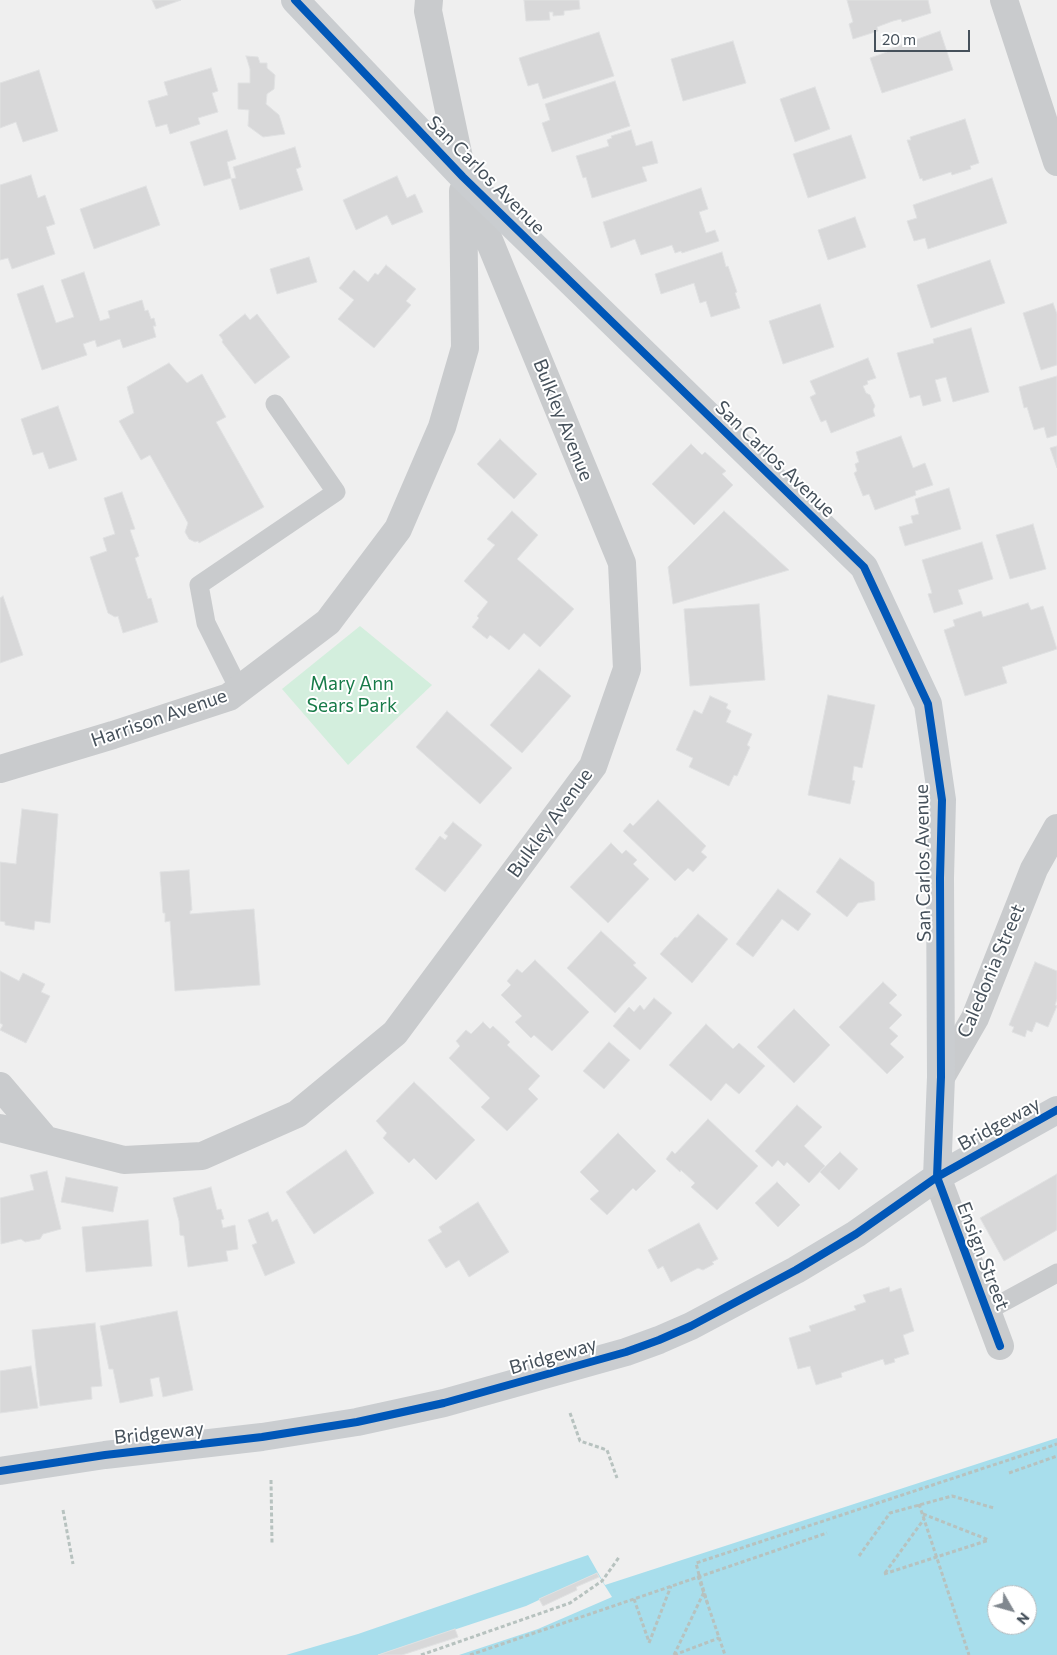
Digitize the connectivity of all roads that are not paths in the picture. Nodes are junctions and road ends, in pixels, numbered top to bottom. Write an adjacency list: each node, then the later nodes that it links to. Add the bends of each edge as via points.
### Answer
1 (295, 0): 5 (street, San Carlos Avenue)
2 (429, 0): 5 (street, via 428,11)
3 (1004, 0): 4 (street)
4 (1057, 162)
5 (463, 177): 7 (street, Harrison Avenue, via 465,348 442,427 398,529 328,622); 10 (street, San Carlos Avenue, via 864,567 928,704 942,800); 14 (street, Bulkley Avenue, via 622,563 627,669 593,766 394,1033 297,1114 202,1156 124,1160)
6 (275, 404): 7 (lane, via 336,492 199,586 206,623)
7 (239, 689): 8 (street, Harrison Avenue, via 229,697)
8 (0, 770)
9 (1057, 828): 10 (street, Caledonia Street, via 1034,869 975,1018)
10 (941, 1077): 15 (street, Caledonia Street)
11 (0, 1086): 14 (street)
12 (1057, 1110): 15 (street, Bridgeway)
13 (0, 1128): 14 (street, Bulkley Avenue)
14 (45, 1139)
15 (937, 1177): 17 (street, Ensign Street); 19 (street, Bridgeway, via 828,1252 692,1326 626,1352 453,1401 366,1421)
16 (1057, 1273): 17 (lane)
17 (987, 1311): 18 (street, Ensign Street)
18 (1000, 1346)
19 (0, 1471)

